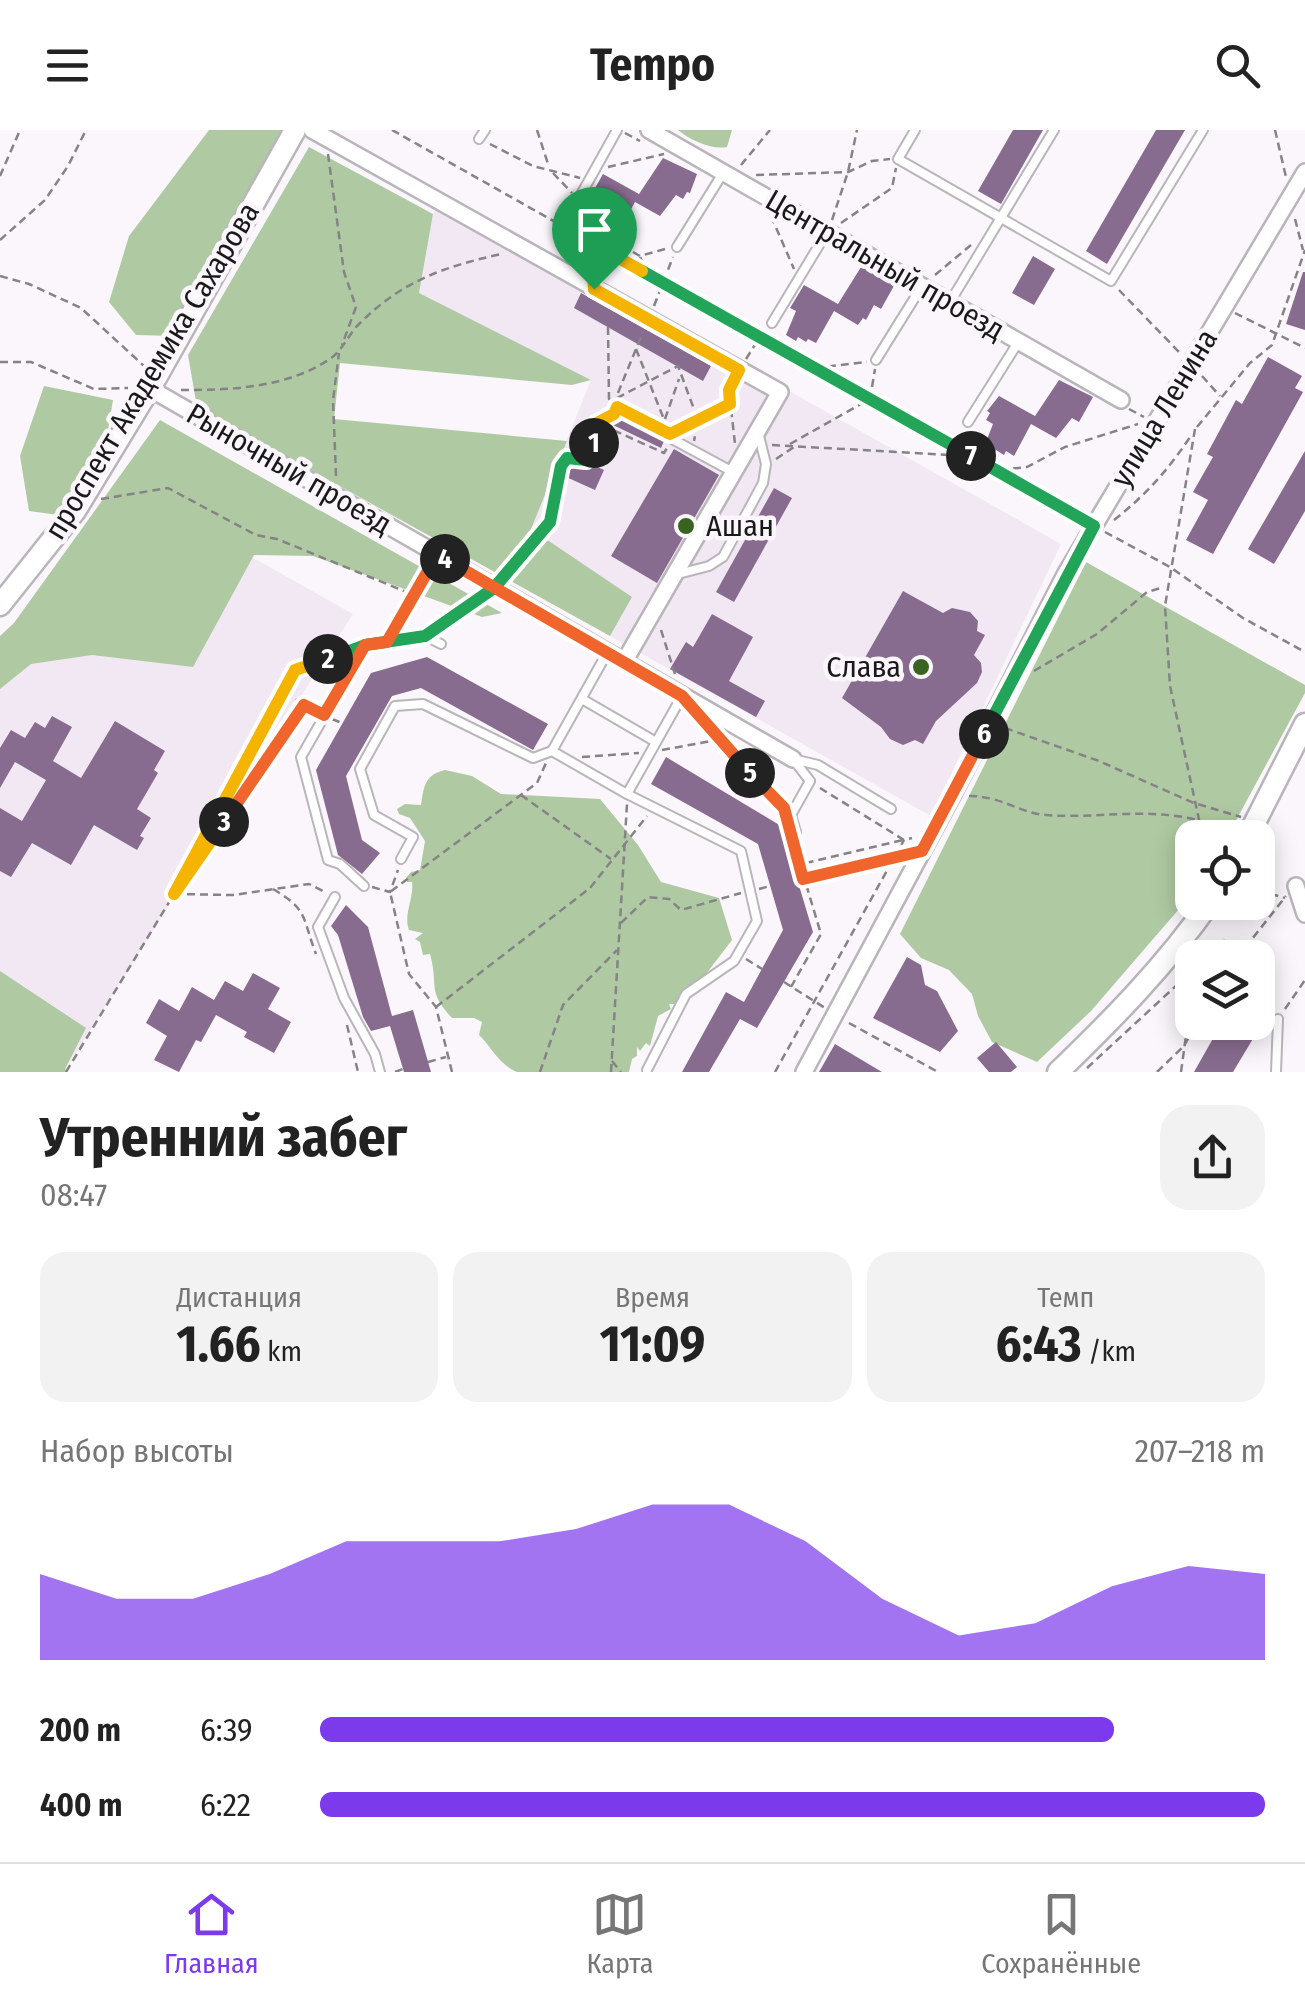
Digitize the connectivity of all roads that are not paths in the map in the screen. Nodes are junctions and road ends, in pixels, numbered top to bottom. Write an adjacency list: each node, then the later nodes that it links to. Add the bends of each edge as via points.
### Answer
1 (295, 130): 19 (street, проспект Академика Сахарова)
2 (617, 130): 10 (lane)
3 (649, 130): 9 (street, Центральный проезд)
4 (915, 130): 11 (lane, via 898,159)
5 (1054, 130): 11 (lane)
6 (1203, 130): 11 (lane, via 1111,282)
7 (318, 134): 22 (street, via 780,392)
8 (1305, 172): 51 (street, улица Ленина, via 1094,526)
9 (726, 174): 12 (street, Центральный проезд); 13 (lane)
10 (578, 200)
11 (1003, 218): 15 (lane)
12 (828, 232): 14 (street, Центральный проезд); 16 (lane)
13 (676, 246)
14 (922, 286): 15 (street, Центральный проезд); 18 (lane)
15 (950, 302): 17 (street, Центральный проезд)
16 (772, 323)
17 (1018, 341): 20 (street, Центральный проезд); 21 (lane)
18 (876, 360)
19 (151, 385): 25 (street, Рыночный проезд); 27 (street, проспект Академика Сахарова, via 75,511)
20 (1121, 400)
21 (968, 422)
22 (758, 431): 24 (street); 26 (lane, via 763,483 724,557)
23 (670, 435): 24 (lane)
24 (738, 465): 26 (street)
25 (437, 555): 28 (lane); 30 (street, Рыночный проезд)
26 (674, 576): 31 (street)
27 (0, 605)
28 (387, 642): 29 (lane, via 425,636); 43 (lane, via 365,645 301,757 328,860)
29 (442, 644)
30 (606, 653): 31 (street, Рыночный проезд); 33 (lane)
31 (624, 662): 32 (street, Рыночный проезд)
32 (682, 696): 35 (lane); 37 (street, Рыночный проезд)
33 (582, 699): 35 (lane); 36 (lane)
34 (1305, 724): 40 (street)
35 (656, 742): 38 (lane)
36 (552, 751): 38 (lane); 42 (lane, via 532,758 422,704 395,706 360,769 374,815 413,837)
37 (793, 759): 39 (lane, via 818,765); 41 (lane, via 810,781 790,815)
38 (628, 794): 49 (lane, via 741,851 757,921 734,961 686,994)
39 (890, 809)
40 (1257, 820)
41 (793, 830)
42 (401, 858)
43 (364, 886)
44 (1290, 892): 46 (street)
45 (334, 897): 50 (lane, via 318,927)
46 (1305, 914)
47 (1198, 920): 52 (street)
48 (1278, 1018): 53 (lane)
49 (647, 1070)
50 (380, 1072)
51 (804, 1072)
52 (1058, 1072)
53 (1276, 1072)

